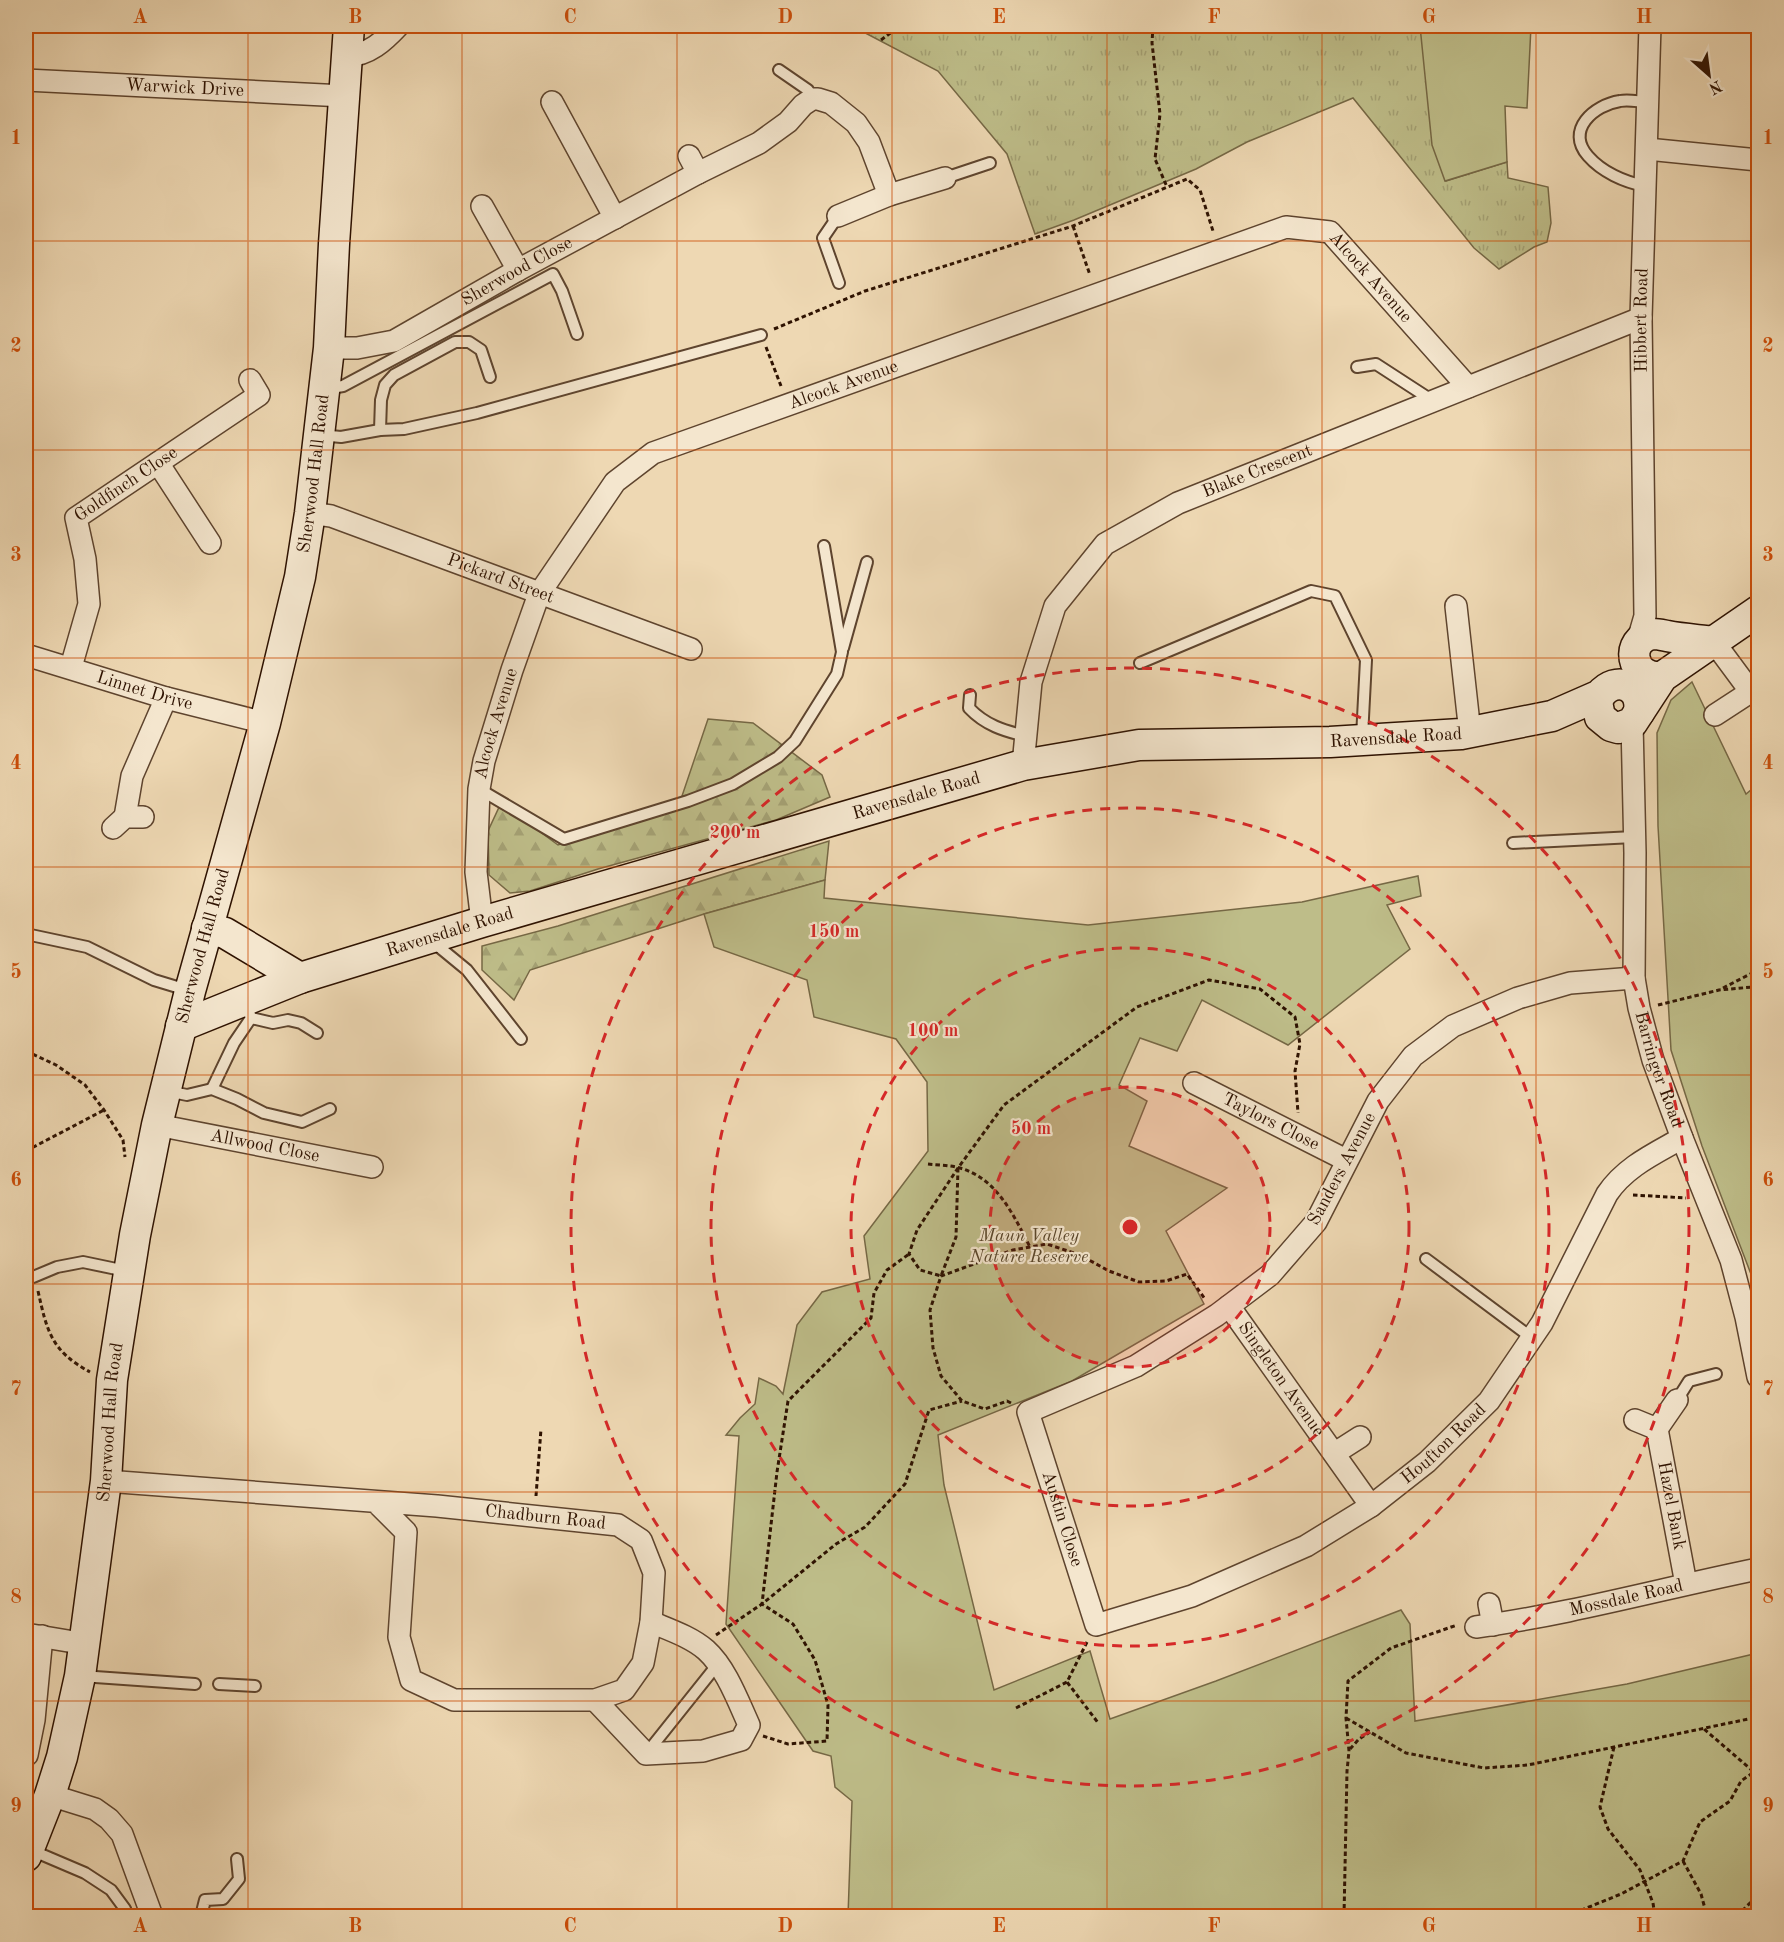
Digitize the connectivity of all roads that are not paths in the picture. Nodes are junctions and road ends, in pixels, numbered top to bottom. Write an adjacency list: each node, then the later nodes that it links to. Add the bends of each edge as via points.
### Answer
1 (349, 26): 4 (main road, Sherwood Hall Road)
2 (398, 26): 4 (street, via 361,56)
3 (1650, 26): 10 (street, Hibbert Road)
4 (347, 56): 7 (main road, Sherwood Hall Road)
5 (779, 70): 8 (lane, via 808,90)
6 (26, 80): 7 (street, Warwick Drive)
7 (344, 96): 25 (main road, Sherwood Hall Road)
8 (812, 99): 16 (street, via 831,103 856,123 869,142); 19 (street, Sherwood Close, via 759,143 693,165)
9 (552, 102): 19 (street)
10 (1648, 102): 11 (street, Hibbert Road); 15 (lane, via 1619,101 1594,111 1585,118 1580,135 1583,150 1597,164 1628,183)
11 (1647, 149): 12 (street); 15 (street, Hibbert Road)
12 (1758, 160)
13 (990, 163): 14 (lane)
14 (945, 177): 16 (street)
15 (1645, 186): 22 (street, Hibbert Road)
16 (889, 195): 18 (street)
17 (482, 206): 20 (street)
18 (838, 216): 21 (lane, via 823,238)
19 (615, 218): 20 (street, Sherwood Close)
20 (518, 270): 25 (street, Sherwood Close, via 394,341)
21 (838, 283)
22 (1641, 318): 29 (street, Blake Crescent); 49 (street, Hibbert Road)
23 (577, 334): 30 (lane, via 553,274 343,386)
24 (761, 335): 32 (lane, via 477,412 404,429)
25 (329, 348): 30 (main road, Sherwood Hall Road)
26 (1356, 367): 31 (lane, via 1376,364)
27 (490, 377): 32 (lane, via 481,350 469,342 455,342 394,375 385,385)
28 (250, 380): 34 (street, Goldfinch Close, via 259,395)
29 (1468, 387): 31 (street, Blake Crescent); 39 (street, Alcock Avenue, via 1330,231 1286,227 653,453 615,482)
30 (325, 389): 33 (main road, Sherwood Hall Road)
31 (1433, 401): 56 (street, Blake Crescent, via 1178,503 1106,544 1055,606 1031,682)
32 (380, 430): 33 (lane, via 341,437)
33 (320, 435): 35 (main road, Sherwood Hall Road)
34 (158, 463): 36 (street); 47 (street, Goldfinch Close, via 76,518 89,604)
35 (310, 513): 39 (street, Pickard Street, via 331,516); 54 (main road, Sherwood Hall Road, via 300,577)
36 (210, 543)
37 (824, 546): 44 (lane)
38 (867, 562): 44 (lane)
39 (539, 594): 43 (street, Pickard Street); 59 (street, Alcock Avenue, via 512,670)
40 (1456, 606): 55 (street)
41 (1758, 611): 42 (main road)
42 (1714, 642): 48 (main road); 49 (main road, Ravensdale Road); 50 (street)
43 (691, 649)
44 (842, 652): 59 (lane, via 837,674 795,741 778,757 722,789 564,839)
45 (26, 655): 47 (street, Linnet Drive)
46 (1140, 663): 57 (lane, via 1311,591 1335,596 1366,660)
47 (70, 667): 52 (street, Linnet Drive)
48 (1668, 673): 49 (main road, via 1642,673); 49 (main road, via 1677,661 1676,647)
49 (1631, 683): 55 (main road, Ravensdale Road, via 1552,716); 61 (street, Barringer Road)
50 (1755, 689): 53 (street)
51 (970, 695): 56 (lane, via 969,708 975,714 1000,730)
52 (165, 698): 54 (street, Linnet Drive); 60 (street, via 132,776)
53 (1715, 715)
54 (265, 723): 64 (main road, Sherwood Hall Road)
55 (1470, 733): 57 (main road, Ravensdale Road)
56 (1026, 736): 58 (street, Blake Crescent)
57 (1362, 740): 58 (main road, Ravensdale Road, via 1139,745)
58 (1023, 765): 63 (main road, Ravensdale Road)
59 (479, 789): 63 (street, Alcock Avenue, via 476,872)
60 (127, 821)
61 (1634, 837): 62 (lane); 68 (street, Barringer Road)
62 (1513, 843)
63 (482, 922): 66 (main road, Ravensdale Road)
64 (207, 928): 67 (main road, via 225,933); 69 (main road, Sherwood Hall Road)
65 (26, 934): 69 (lane, via 87,947 154,980)
66 (428, 939): 67 (main road, Ravensdale Road); 73 (lane, via 467,970)
67 (300, 978): 70 (main road, Ravensdale Road)
68 (1634, 978): 79 (street, Barringer Road, via 1653,1060); 80 (street, Sanders Avenue, via 1570,983 1518,998 1453,1026 1413,1056 1377,1101)
69 (190, 991): 70 (main road); 71 (main road, Sherwood Hall Road)
70 (242, 1008): 71 (main road, Ravensdale Road); 72 (lane, via 273,1023 301,1023); 75 (lane, via 234,1043)
71 (181, 1026): 76 (main road, Sherwood Hall Road)
72 (317, 1033)
73 (521, 1039)
74 (1194, 1083): 80 (street, Taylors Close)
75 (212, 1089): 76 (lane, via 187,1095); 77 (lane, via 264,1113 302,1122)
76 (167, 1091): 78 (main road, Sherwood Hall Road)
77 (330, 1109)
78 (157, 1125): 81 (street, Allwood Close); 83 (main road, Sherwood Hall Road)
79 (1682, 1138): 86 (street, Houfton Road, via 1640,1161 1615,1182); 88 (street, Barringer Road, via 1731,1260)
80 (1346, 1160): 85 (street, Sanders Avenue, via 1316,1222 1270,1275)
81 (372, 1167)
82 (1426, 1259): 86 (lane)
83 (130, 1272): 84 (lane, via 82,1262 57,1267); 95 (main road, Sherwood Hall Road, via 112,1380)
84 (30, 1279)
85 (1223, 1310): 90 (street, Sanders Avenue, via 1136,1366); 94 (street, Singleton Avenue)
86 (1532, 1338): 98 (street, Houfton Road, via 1489,1401 1427,1462)
87 (1716, 1374): 89 (lane, via 1689,1381)
88 (1758, 1377)
89 (1677, 1400): 92 (street)
90 (1028, 1412): 104 (street, Austin Close)
91 (1635, 1420): 92 (street)
92 (1658, 1429): 101 (street, Hazel Bank)
93 (1359, 1437): 94 (street, Singleton Avenue)
94 (1335, 1453): 98 (street, Singleton Avenue)
95 (106, 1481): 96 (street, Chadburn Road); 106 (main road, Sherwood Hall Road)
96 (376, 1502): 97 (street, Chadburn Road); 99 (street)
97 (436, 1506): 99 (street); 103 (street, Chadburn Road, via 618,1525 641,1540 654,1573)
98 (1371, 1506): 104 (street, Houfton Road, via 1306,1546 1192,1596)
99 (406, 1532): 112 (street, Chadburn Road, via 399,1637 411,1680 454,1700)
100 (1758, 1569): 101 (street, Mossdale Road)
101 (1686, 1584): 102 (street, Mossdale Road, via 1560,1614 1484,1626)
102 (1489, 1604)
103 (651, 1622): 107 (street, via 689,1639 707,1651); 112 (street, Chadburn Road, via 643,1663 624,1690)
104 (1096, 1625)
105 (34, 1635): 106 (street); 113 (street)
106 (86, 1644): 108 (main road, Sherwood Hall Road)
107 (717, 1665): 114 (lane); 114 (street, via 749,1725 741,1740 703,1751)
108 (81, 1676): 109 (lane); 116 (main road, Sherwood Hall Road)
109 (195, 1684)
110 (219, 1684): 111 (lane)
111 (255, 1686)
112 (595, 1700): 114 (street)
113 (29, 1729): 115 (street)
114 (646, 1754)
115 (27, 1755)
116 (50, 1795): 117 (main road, Sherwood Hall Road); 120 (street, via 95,1809 122,1834)
117 (27, 1853): 119 (lane, via 85,1873 111,1890 125,1909)
118 (237, 1859): 121 (lane, via 239,1879 223,1899 205,1900)
119 (120, 1917)
120 (152, 1917)
121 (201, 1917)

